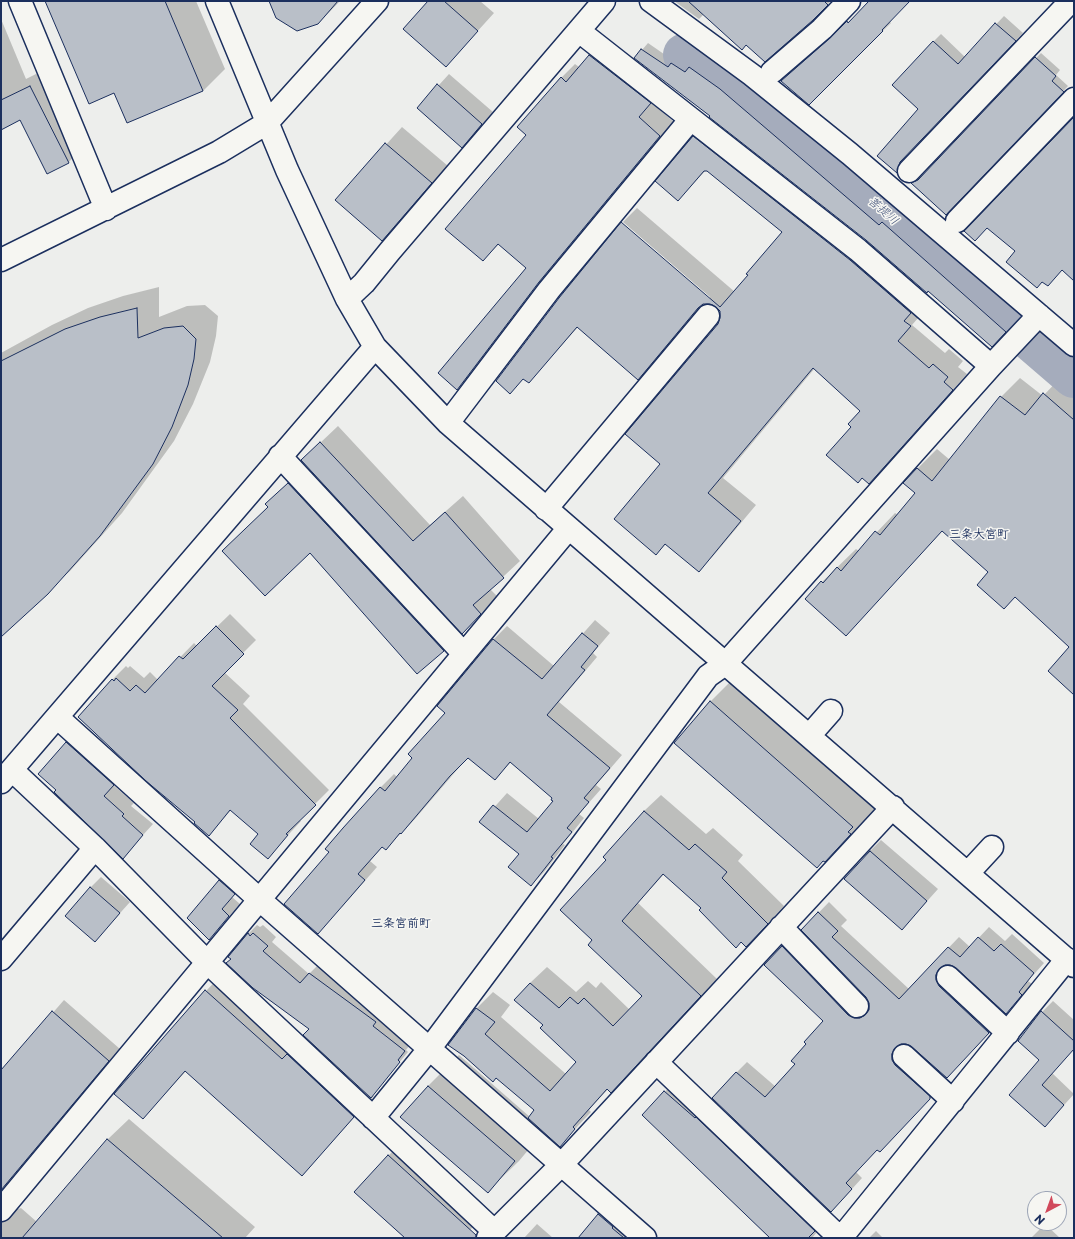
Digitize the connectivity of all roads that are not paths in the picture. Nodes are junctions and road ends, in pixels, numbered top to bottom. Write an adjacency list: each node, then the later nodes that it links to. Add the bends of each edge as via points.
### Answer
1 (20, 1): 14 (street)
2 (217, 1): 12 (street)
3 (377, 1): 12 (street)
4 (604, 1): 8 (street)
5 (650, 1): 19 (street, via 752,75 844,149)
6 (849, 1): 9 (street, via 822,29)
7 (1071, 1): 13 (street)
8 (579, 31): 11 (street); 17 (street, via 364,283)
9 (772, 72)
10 (1074, 99): 15 (street)
11 (690, 120): 22 (street, via 858,250); 23 (street, via 549,290)
12 (267, 123): 14 (street, via 219,152); 17 (street)
13 (909, 171)
14 (106, 209): 16 (street)
15 (957, 221)
16 (1, 260)
17 (346, 299): 21 (street)
18 (708, 316): 25 (street)
19 (1028, 327): 20 (street); 22 (street)
20 (1074, 345)
21 (376, 347): 23 (street); 24 (street)
22 (991, 366): 28 (street)
23 (448, 423): 25 (street)
24 (280, 456): 27 (street); 30 (street)
25 (546, 509): 26 (street)
26 (568, 529): 27 (street); 28 (street)
27 (464, 654): 37 (street)
28 (725, 664): 31 (street); 45 (street, via 708,676)
29 (831, 711): 31 (street)
30 (57, 717): 32 (street); 37 (street)
31 (809, 736): 33 (street)
32 (6, 776): 35 (street)
33 (893, 807): 36 (street); 38 (street)
34 (992, 847): 36 (street)
35 (95, 848): 39 (street); 40 (street)
36 (968, 873): 41 (street)
37 (260, 900): 40 (street); 45 (street)
38 (781, 927): 43 (street); 47 (street)
39 (1, 959)
40 (208, 962): 49 (street); 51 (street)
41 (1071, 963): 44 (street)
42 (948, 977): 44 (street)
43 (858, 1006)
44 (1008, 1033): 48 (street)
45 (430, 1048): 49 (street); 50 (street)
46 (904, 1056): 48 (street)
47 (656, 1062): 50 (street); 54 (street)
48 (952, 1101): 54 (street)
49 (373, 1118): 52 (street)
50 (562, 1164): 52 (street); 53 (street)
51 (1, 1210)
52 (491, 1234)
53 (645, 1238)
54 (840, 1238)

